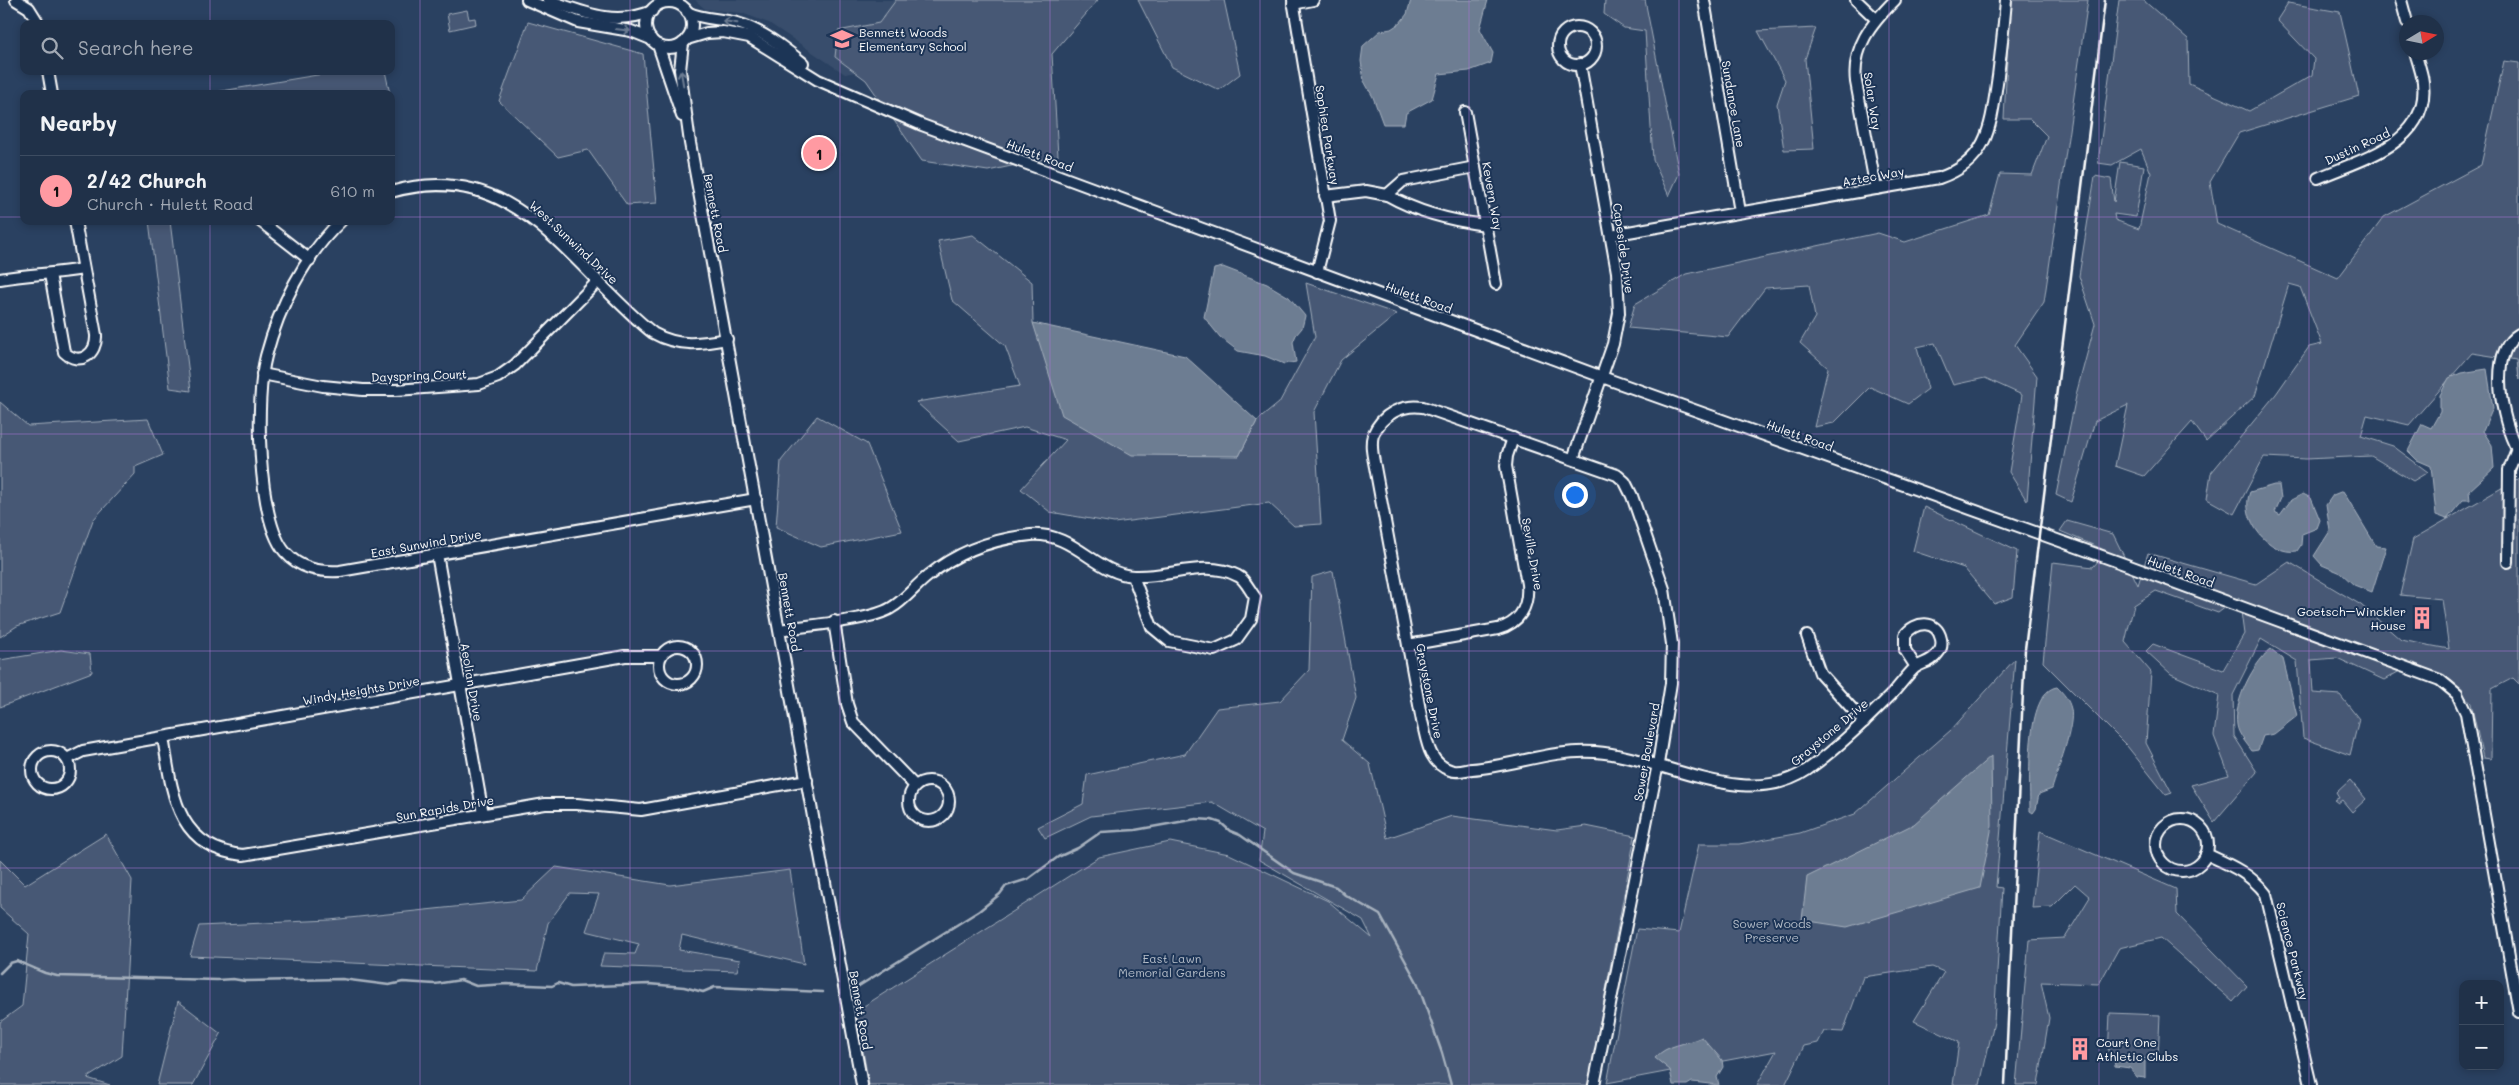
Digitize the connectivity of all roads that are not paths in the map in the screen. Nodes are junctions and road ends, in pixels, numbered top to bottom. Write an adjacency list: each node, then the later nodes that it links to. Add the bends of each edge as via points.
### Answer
1 (16, 0): 15 (street, via 29,8)
2 (527, 0): 17 (street, one-way to 17, via 578,22 631,31)
3 (548, 0): 12 (street, via 587,15 607,18 636,17)
4 (1312, 0): 10 (street)
5 (1704, 0): 31 (street, Sundance Lane)
6 (1856, 0): 14 (street)
7 (1895, 0): 14 (street, Solar Way)
8 (2006, 0): 27 (street, Aztec Way, via 1991,124 1979,150 1967,163 1946,175)
9 (2400, 0): 13 (street)
10 (1293, 2): 30 (street, Sophiea Parkway)
11 (682, 6): 12 (street, via 669,3); 16 (street, via 691,29); 21 (street, Hulett Road, one-way to 11, via 766,35 736,23 709,20)
12 (654, 7): 17 (street, via 647,22)
13 (2405, 15)
14 (1876, 19): 27 (street, Solar Way, via 1859,46 1855,73)
15 (36, 20)
16 (685, 41): 17 (street, via 671,48); 21 (street, Hulett Road, via 707,33 723,32 749,37); 24 (street, Bennett Road, one-way to 16, via 680,70)
17 (655, 42): 24 (street, Bennett Road)
18 (2417, 60): 26 (street, Dustin Road, via 2424,83 2422,103 2418,120 2403,138 2380,152)
19 (1580, 64): 36 (street, Capeside Drive)
20 (49, 75): 22 (street)
21 (829, 84): 39 (street, Hulett Road, via 922,125)
22 (51, 90)
23 (1465, 112): 25 (street, Kevern Way)
24 (690, 143): 45 (street, Bennett Road)
25 (1475, 167): 29 (street, via 1403,181); 35 (street, Kevern Way)
26 (2318, 178)
27 (1876, 189): 31 (street, Aztec Way)
28 (395, 191): 42 (street, West Sunwind Drive, via 444,184 495,196 529,215)
29 (1387, 195): 30 (street, via 1366,191); 35 (street, via 1401,203 1459,222)
30 (1325, 196): 39 (street, Sophiea Parkway, via 1330,221)
31 (1740, 212): 36 (street, Aztec Way)
32 (76, 225): 38 (street)
33 (265, 225): 37 (street)
34 (337, 225): 37 (street)
35 (1486, 225): 43 (street, Kevern Way)
36 (1611, 235): 47 (street, Capeside Drive, via 1619,313)
37 (310, 260): 46 (street, via 279,319)
38 (83, 268): 40 (street); 40 (street, via 96,340 93,352 86,357 76,358 64,352)
39 (1317, 272): 47 (street, Hulett Road)
40 (50, 274): 41 (street, via 31,273)
41 (0, 279)
42 (598, 281): 45 (street, West Sunwind Drive, via 662,338 688,344); 46 (street, Dayspring Court, via 515,365 498,377 479,384 363,390)
43 (1496, 284)
44 (2519, 334): 49 (street, via 2504,352 2500,368 2508,433)
45 (727, 339): 51 (street, Bennett Road)
46 (262, 374): 52 (street, East Sunwind Drive, via 263,473 273,529 284,551 303,566 325,572)
47 (1602, 377): 50 (street, Capeside Drive); 70 (street, Hulett Road, via 2164,578 2446,684 2461,700 2466,713)
48 (1513, 438): 50 (street, Graystone Drive); 58 (street, Seville Drive, via 1506,466 1527,584 1528,598 1521,615 1508,626 1498,629); 58 (street, Graystone Drive, via 1440,412 1411,406 1390,413 1373,436 1375,466)
49 (2518, 449): 53 (street, via 2509,470)
50 (1573, 460): 65 (street, Sower Boulevard, via 1617,475 1624,482 1632,496 1664,589 1672,644 1671,683)
51 (756, 499): 52 (street, East Sunwind Drive); 56 (street, Bennett Road)
52 (437, 554): 61 (street, Aeolian Drive)
53 (2508, 562)
54 (1133, 576): 54 (street, via 1210,567 1240,576 1254,596 1251,619 1236,640 1214,650 1169,641 1152,627); 55 (street, via 1104,567 1060,539 1033,535 981,544 955,555 891,608 876,615)
55 (834, 621): 56 (street); 67 (street, via 847,704 853,722)
56 (780, 630): 66 (street, Bennett Road)
57 (1808, 636): 62 (street, via 1820,673)
58 (1408, 645): 65 (street, Graystone Drive, via 1428,749 1437,764 1451,771 1575,752 1595,752)
59 (661, 656): 61 (street, Windy Heights Drive, via 625,656)
60 (1916, 667): 60 (street, Graystone Drive, via 1934,658 1941,650 1939,632 1929,624 1913,627 1905,635 1905,650); 62 (street, Graystone Drive)
61 (460, 685): 63 (street, Windy Heights Drive); 68 (street, Aeolian Drive)
62 (1864, 722): 65 (street, Graystone Drive, via 1807,770 1771,783 1720,783)
63 (163, 737): 64 (street, Windy Heights Drive, via 83,751); 68 (street, Sun Rapids Drive, via 175,801 183,819 202,840 226,852 252,855)
64 (67, 759)
65 (1658, 764): 72 (street, Sower Boulevard)
66 (807, 780): 68 (street, Sun Rapids Drive, via 641,810 561,803); 71 (street, Bennett Road)
67 (915, 786): 67 (street, via 909,797 914,815 927,822 941,818 950,800 944,787 927,780)
68 (483, 814)
69 (2206, 854): 69 (street, via 2206,836 2192,821 2174,820 2162,829 2158,837 2156,845 2162,862 2178,870 2195,867); 73 (street, Science Parkway, via 2255,880 2266,894)
70 (2519, 1012)
71 (862, 1085)
72 (1594, 1085)
73 (2311, 1085)

